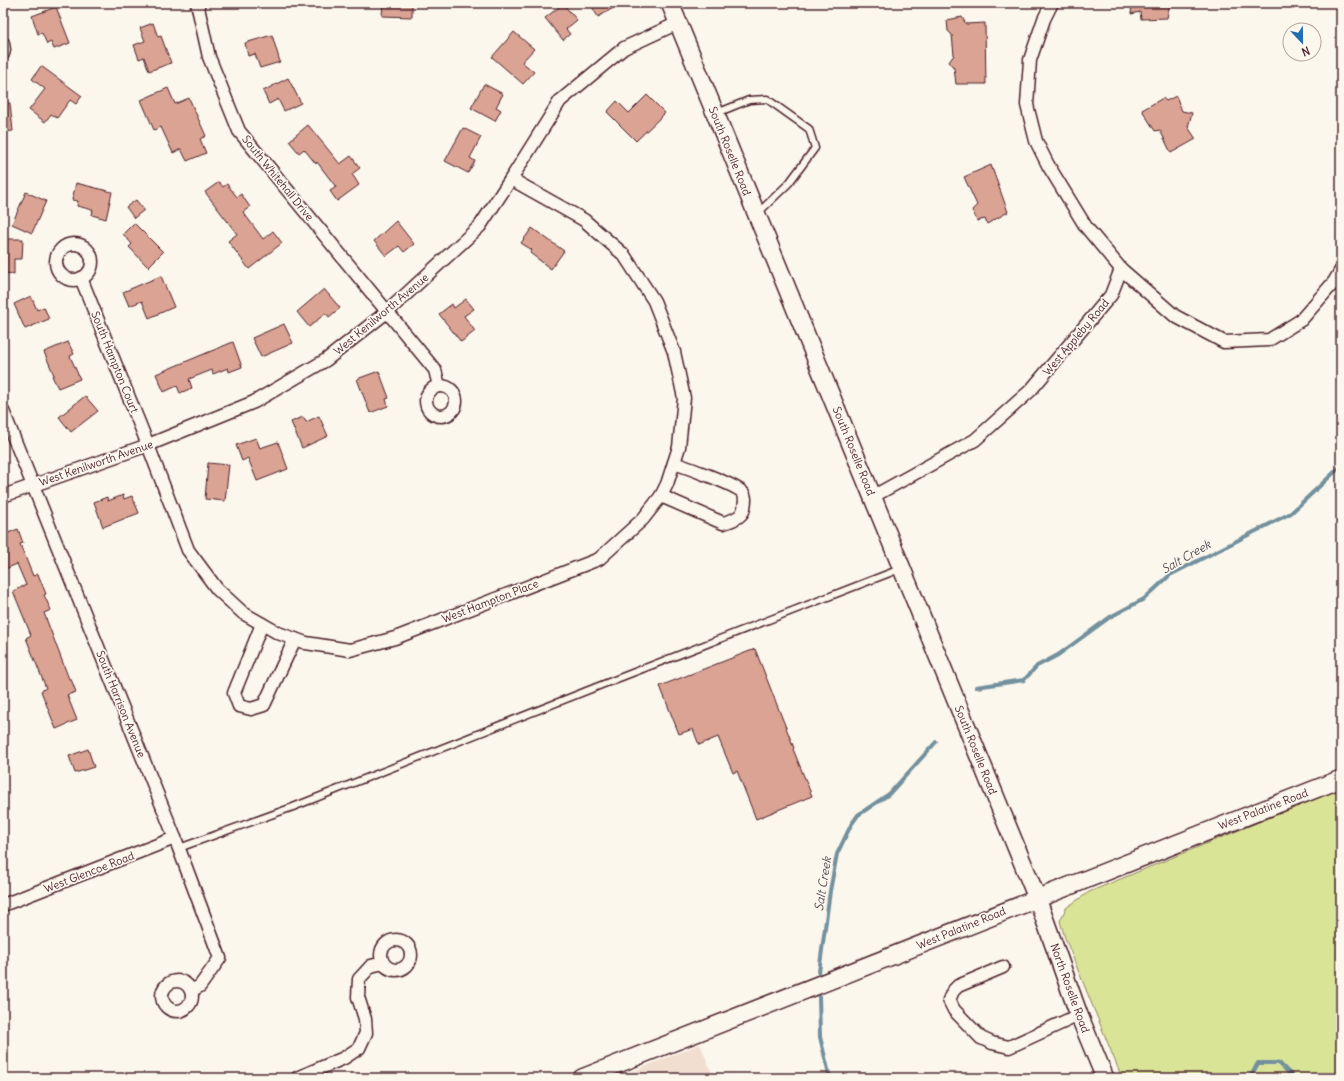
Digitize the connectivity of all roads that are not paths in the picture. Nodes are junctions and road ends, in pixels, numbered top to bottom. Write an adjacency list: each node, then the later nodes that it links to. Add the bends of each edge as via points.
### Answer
1 (197, 3): 13 (street, South Whitehall Drive, via 209,57 239,131)
2 (670, 3): 4 (main road, South Roselle Road)
3 (1052, 3): 10 (street, via 1030,60 1027,105 1036,141 1086,227)
4 (678, 23): 7 (main road, South Roselle Road); 8 (street, West Kenilworth Avenue, via 624,48 560,101)
5 (3, 43): 6 (street)
6 (3, 54)
7 (715, 114): 9 (main road, South Roselle Road); 9 (lane, via 748,100 767,99 809,129 815,148 789,182)
8 (511, 179): 13 (street, West Kenilworth Avenue, via 480,226); 17 (street, West Hampton Place, via 584,220 624,255 654,302 674,352 684,398 679,447)
9 (756, 214): 21 (main road, South Roselle Road)
10 (1121, 269): 11 (street, via 1175,316 1224,342 1269,340 1301,320 1334,282); 21 (street, West Appleby Road, via 1111,295 1031,390 975,440)
11 (1341, 270)
12 (81, 278): 16 (street, South Hampton Court)
13 (388, 311): 14 (street, South Whitehall Drive, via 435,370); 16 (street, West Kenilworth Avenue, via 326,360 254,402)
14 (439, 386)
15 (3, 411): 18 (street, South Harrison Avenue)
16 (148, 445): 18 (street, West Kenilworth Avenue); 23 (street, West Hampton Place, via 188,550 216,589 243,613)
17 (674, 463): 20 (street, West Hampton Place); 20 (street, via 742,492 746,500 744,512 734,520 723,523)
18 (33, 485): 19 (street, West Kenilworth Avenue); 26 (street, South Harrison Avenue)
19 (3, 496)
20 (661, 496): 24 (street, West Hampton Place, via 643,519 599,559 592,562 395,638 350,650)
21 (872, 496): 22 (main road, South Roselle Road)
22 (902, 569): 26 (lane, via 293,808); 27 (main road, South Roselle Road)
23 (262, 624): 24 (street, West Hampton Place); 24 (street, via 234,693 239,706 251,709 264,705)
24 (295, 639)
25 (1341, 779): 27 (main road, West Palatine Road)
26 (177, 843): 28 (street, West Glencoe Road); 31 (street, South Harrison Avenue, via 220,958 200,986)
27 (1037, 898): 32 (main road, North Roselle Road); 34 (main road, West Palatine Road)
28 (3, 905)
29 (383, 963): 33 (street, via 371,966 359,980 358,997 365,1019 366,1033 359,1048 344,1058)
30 (1003, 966): 32 (street, via 958,986 950,1000 954,1010 981,1038 1009,1047)
31 (191, 991)
32 (1079, 1015): 35 (main road, North Roselle Road)
33 (297, 1078)
34 (582, 1078)
35 (1105, 1078)

